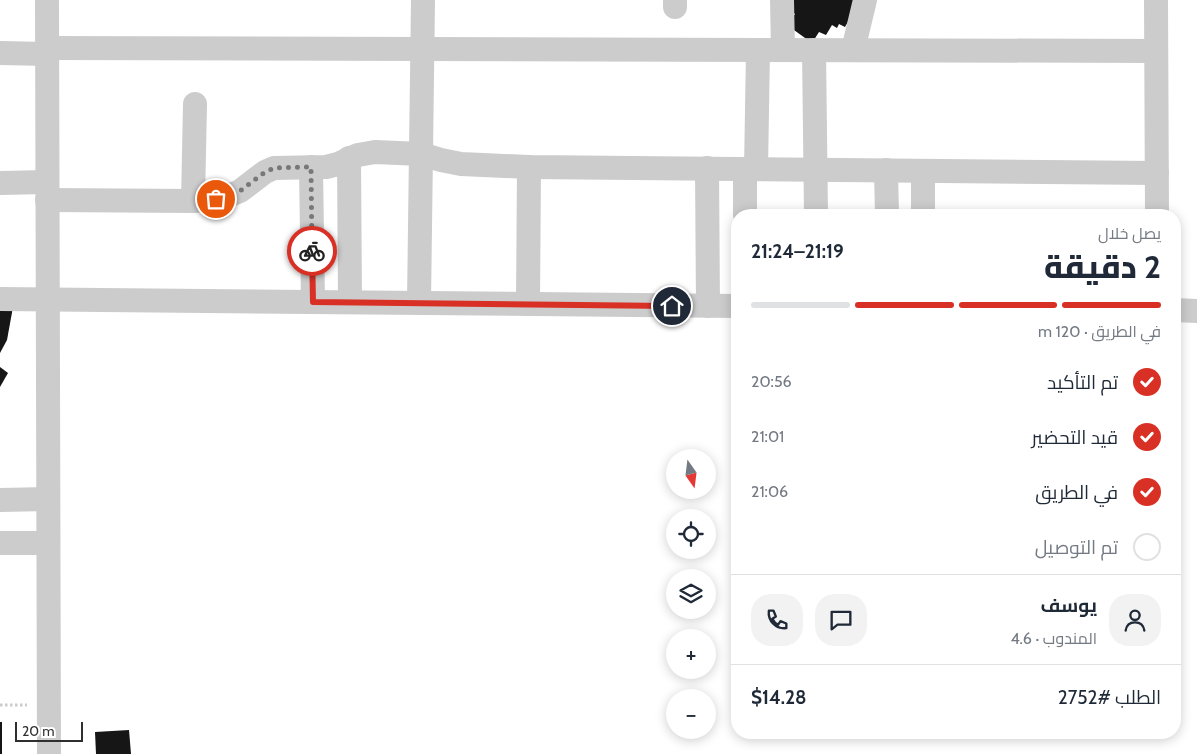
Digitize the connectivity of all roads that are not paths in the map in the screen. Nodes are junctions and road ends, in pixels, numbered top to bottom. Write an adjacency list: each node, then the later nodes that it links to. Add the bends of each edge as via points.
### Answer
1 (47, 0): 11 (street)
2 (423, 0): 6 (street)
3 (782, 0): 8 (street)
4 (865, 0): 10 (street)
5 (1156, 0): 12 (street)
6 (422, 49): 7 (street); 11 (street); 15 (street)
7 (758, 50): 8 (street); 20 (street)
8 (783, 50): 9 (street)
9 (814, 50): 10 (street); 21 (street)
10 (852, 50): 12 (street)
11 (47, 51): 13 (street); 26 (street)
12 (1156, 52): 24 (street)
13 (0, 53)
14 (195, 104): 27 (street)
15 (421, 154): 16 (street, via 375,152); 18 (street, via 461,164); 37 (street)
16 (349, 158): 17 (street, via 332,166); 36 (street)
17 (311, 167): 27 (street, via 274,168 228,196); 35 (street)
18 (529, 167): 19 (street); 38 (street)
19 (707, 168): 20 (street); 39 (street)
20 (751, 169): 21 (street); 28 (street)
21 (816, 170): 22 (street); 29 (street)
22 (886, 170): 23 (street); 30 (street)
23 (923, 171): 24 (street); 31 (street)
24 (1156, 173): 32 (street)
25 (0, 183): 26 (street)
26 (47, 191): 27 (street); 33 (street)
27 (193, 201)
28 (746, 209)
29 (816, 209)
30 (887, 209)
31 (923, 209)
32 (1157, 209)
33 (48, 299): 34 (street); 35 (street); 43 (street)
34 (0, 300)
35 (313, 302): 36 (street)
36 (350, 302): 37 (street)
37 (419, 303): 38 (street)
38 (528, 304): 39 (street)
39 (708, 306): 40 (street)
40 (731, 306)
41 (1181, 310): 42 (street)
42 (1197, 311)
43 (48, 499): 44 (street); 46 (street)
44 (0, 500)
45 (0, 543): 46 (street)
46 (48, 543): 47 (street)
47 (49, 754)

